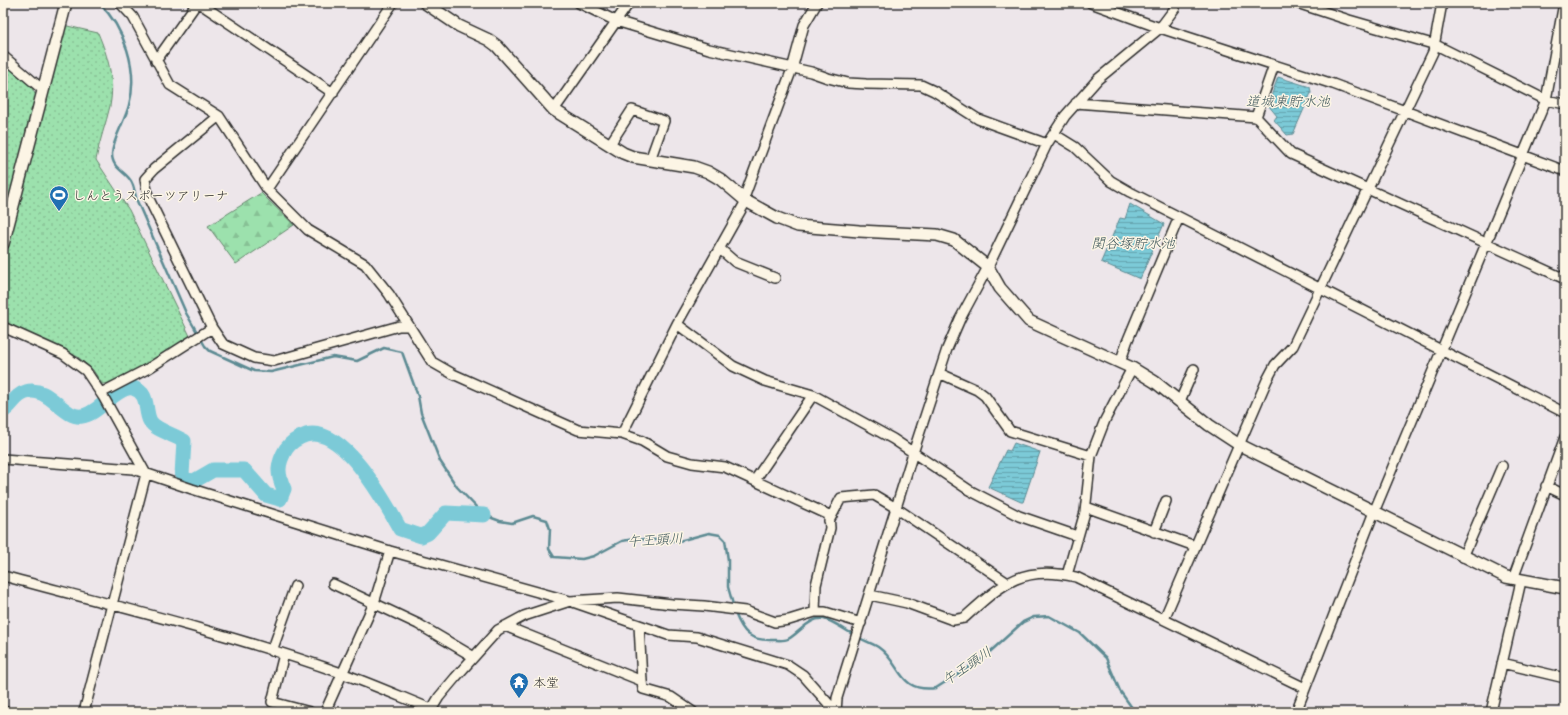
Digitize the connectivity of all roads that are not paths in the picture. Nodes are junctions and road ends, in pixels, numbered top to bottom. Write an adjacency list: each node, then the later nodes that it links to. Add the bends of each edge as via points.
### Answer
1 (120, 3): 18 (street, via 133,17)
2 (198, 3): 18 (street); 22 (street)
3 (393, 3): 22 (street)
4 (425, 3): 26 (street, via 458,26 497,46)
5 (579, 3): 14 (street)
6 (629, 3): 14 (street)
7 (817, 3): 20 (street, via 804,25)
8 (1092, 3): 15 (street)
9 (1175, 3): 15 (street, via 1175,8)
10 (1297, 3): 16 (street)
11 (1442, 3): 16 (street)
12 (1564, 3): 23 (street)
13 (65, 4): 21 (street)
14 (616, 22): 20 (street, via 709,49); 26 (street)
15 (1160, 28): 19 (street); 24 (street, via 1098,79)
16 (1436, 45): 23 (street); 27 (street)
17 (3, 56): 21 (street)
18 (156, 61): 28 (street, via 170,85)
19 (1274, 65): 27 (street); 29 (street)
20 (792, 69): 32 (street, via 848,83 921,85 978,119); 38 (street)
21 (43, 90): 40 (street)
22 (333, 93): 37 (street)
23 (1546, 100): 25 (street); 33 (street)
24 (1076, 103): 29 (street); 30 (street)
25 (1565, 104)
26 (554, 110): 31 (street)
27 (1405, 111): 33 (street); 36 (street)
28 (219, 116): 37 (street); 50 (street, via 145,179 148,197)
29 (1256, 117): 36 (street, via 1291,154)
30 (1054, 134): 32 (street); 39 (street, via 1075,146 1111,181)
31 (610, 144): 34 (street, via 633,157); 34 (street, via 632,110 664,121)
32 (1047, 144): 43 (street)
33 (1524, 155): 35 (street); 41 (street)
34 (650, 160): 38 (street, via 694,167 708,172)
35 (1565, 171)
36 (1367, 188): 41 (street); 46 (street)
37 (267, 189): 48 (street, via 308,230 365,264 389,294)
38 (745, 200): 42 (street); 43 (street, via 777,218 798,226 938,234 963,246)
39 (1179, 217): 46 (street); 52 (street)
40 (3, 244)
41 (1487, 244): 45 (street); 51 (street)
42 (720, 248): 44 (street, via 735,262); 47 (street)
43 (988, 267): 52 (street, via 1000,288 1029,321); 55 (street, via 960,319)
44 (775, 278)
45 (1565, 279)
46 (1320, 289): 51 (street); 62 (street, via 1293,346 1275,365 1267,380)
47 (677, 324): 56 (street, via 733,366 765,381); 60 (street)
48 (409, 326): 50 (street, via 399,326 274,361 254,358 223,344); 60 (street, via 432,362 453,374 578,430)
49 (3, 327): 57 (street, via 63,354 86,371)
50 (212, 328): 57 (street, via 148,368)
51 (1442, 351): 59 (street); 74 (street)
52 (1120, 363): 53 (street)
53 (1132, 368): 58 (street); 64 (street, via 1105,420)
54 (1194, 369): 58 (street)
55 (939, 373): 63 (street); 64 (street, via 985,396 1010,431)
56 (813, 395): 63 (street, via 893,439); 68 (street)
57 (105, 399): 67 (street)
58 (1180, 401): 62 (street, via 1209,425)
59 (1565, 414)
60 (622, 434): 68 (street, via 667,456 692,463 726,467)
61 (1565, 437): 69 (street)
62 (1238, 444): 74 (street); 78 (street)
63 (913, 453): 73 (street); 77 (street, via 969,490 1019,516)
64 (1091, 456): 72 (street)
65 (3, 458): 67 (street, via 134,469)
66 (1502, 466): 80 (street)
67 (146, 474): 79 (street); 91 (street)
68 (755, 480): 75 (street, via 829,515)
69 (1546, 486): 70 (street); 83 (street)
70 (1565, 494)
71 (1166, 501): 76 (street)
72 (1086, 507): 76 (street); 77 (street)
73 (896, 508): 75 (street, via 874,495 841,498); 84 (street); 88 (street)
74 (1374, 512): 80 (street); 104 (street)
75 (829, 521): 92 (street, via 830,528 816,585)
76 (1154, 532): 78 (street)
77 (1077, 536): 81 (street)
78 (1195, 546): 93 (street)
79 (390, 551): 89 (street); 90 (street)
80 (1463, 557): 83 (street)
81 (1067, 575): 84 (street, via 1029,574); 93 (street)
82 (3, 576): 91 (street)
83 (1517, 580): 87 (street); 100 (street)
84 (1006, 582): 88 (street, via 959,620 907,603)
85 (333, 584): 90 (street)
86 (295, 586): 97 (street)
87 (1565, 588)
88 (870, 595): 96 (street)
89 (570, 601): 92 (street, via 618,598 740,610 775,622); 94 (street); 95 (street, via 524,616)
90 (374, 603): 99 (street, via 418,624); 101 (street)
91 (111, 604): 97 (street); 107 (street)
92 (815, 612): 96 (street, via 825,612)
93 (1164, 619): 104 (street)
94 (639, 625): 103 (street); 111 (street, via 668,635 697,637 788,665 803,675)
95 (506, 626): 99 (street, via 498,630); 103 (street)
96 (860, 626): 111 (street, via 837,698)
97 (272, 651): 98 (street)
98 (284, 654): 101 (street); 108 (street, via 272,702)
99 (474, 657): 106 (street, via 439,696)
100 (1502, 663): 102 (street); 113 (street)
101 (342, 673): 106 (street); 109 (street)
102 (1565, 678)
103 (642, 681): 105 (street, via 643,689 671,697)
104 (1305, 688): 112 (street)
105 (681, 709): 110 (street)
106 (431, 711)
107 (84, 712)
108 (310, 712)
109 (325, 712)
110 (693, 712)
111 (836, 712)
112 (1296, 712)
113 (1491, 712)

